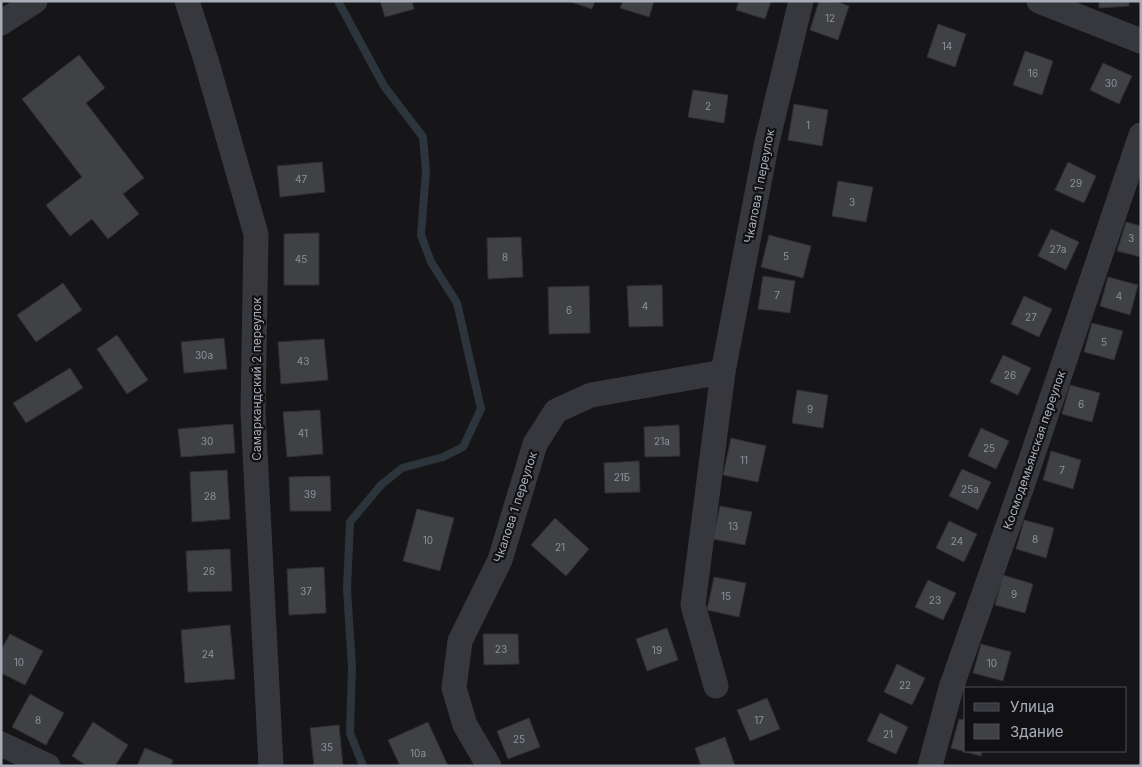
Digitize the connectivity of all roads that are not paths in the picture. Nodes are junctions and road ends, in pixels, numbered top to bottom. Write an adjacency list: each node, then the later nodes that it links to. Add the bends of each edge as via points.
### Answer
1 (35, 1): 5 (street)
2 (187, 1): 12 (street, Самаркандский 2 переулок, via 256,234 254,412)
3 (801, 1): 8 (street, Чкалова 1 переулок, via 766,146)
4 (1053, 4): 6 (street)
5 (1, 23)
6 (1141, 41)
7 (1141, 135): 14 (street, Космодемьянская переулок, via 951,688)
8 (723, 372): 9 (street, Чкалова 1 переулок, via 693,605); 13 (street, Чкалова 1 переулок, via 591,395 556,411 535,444 500,560 460,640 454,688 465,725)
9 (716, 686)
10 (1, 744): 11 (street)
11 (48, 766)
12 (271, 766)
13 (488, 766)
14 (930, 766)

